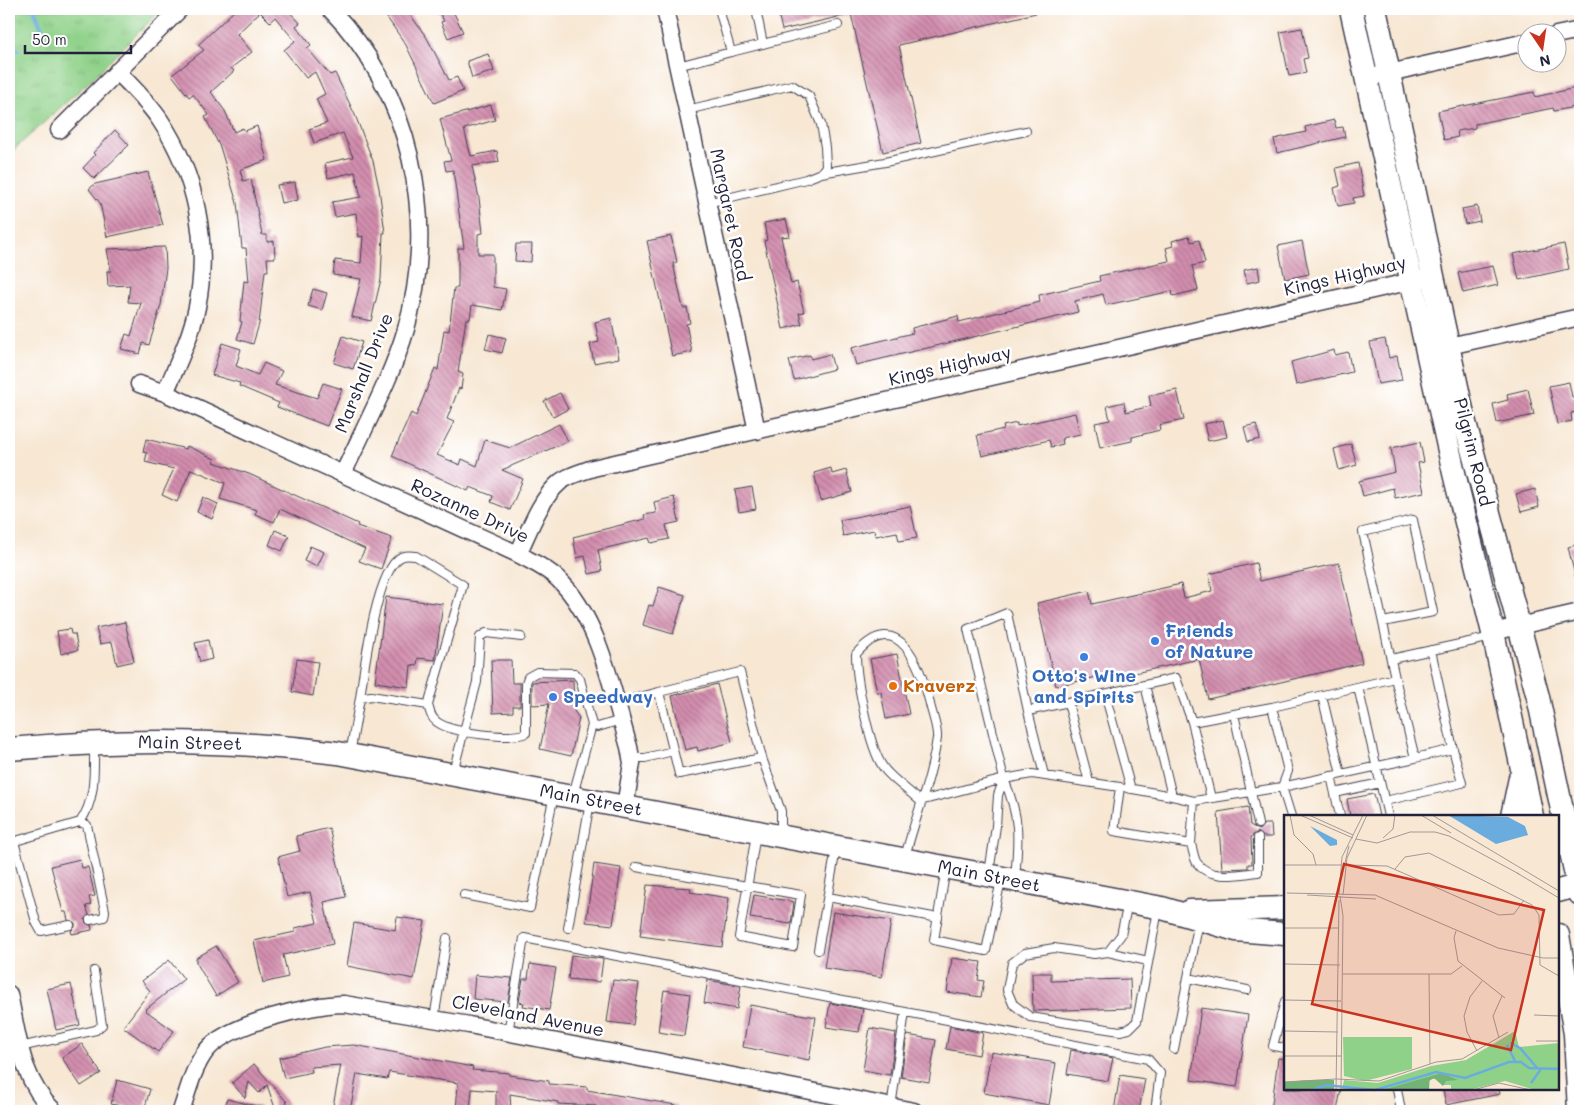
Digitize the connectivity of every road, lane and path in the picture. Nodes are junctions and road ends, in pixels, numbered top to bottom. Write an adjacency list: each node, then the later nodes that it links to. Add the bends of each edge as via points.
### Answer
1 (180, 9): 15 (street)
2 (330, 9): 31 (street, Marshall Drive, via 370,60 394,106 416,178 420,240 415,289 406,328)
3 (665, 9): 14 (street, Margaret Road)
4 (719, 9): 13 (lane)
5 (756, 9): 11 (lane)
6 (1351, 9): 17 (street, Pilgrim Road)
7 (1375, 9): 16 (street, Pilgrim Road)
8 (838, 24): 11 (lane)
9 (1580, 30): 10 (street)
10 (1566, 33)
11 (763, 44): 13 (lane)
12 (1516, 44): 16 (street)
13 (731, 52): 14 (lane)
14 (678, 66): 18 (street, Margaret Road)
15 (118, 71): 19 (street); 28 (street, via 146,102 171,138 192,188 200,228 202,260 197,307 185,348)
16 (1390, 72): 17 (street); 23 (street, Pilgrim Road)
17 (1367, 78): 24 (street, Pilgrim Road)
18 (687, 110): 21 (lane, via 792,85 809,96 822,124 826,166); 22 (street, Margaret Road)
19 (59, 130)
20 (1026, 132): 21 (lane)
21 (822, 172): 22 (lane, via 806,179)
22 (707, 203): 30 (street, Margaret Road)
23 (1433, 276): 24 (street, Kings Highway); 26 (street, Pilgrim Road)
24 (1411, 281): 29 (street, Pilgrim Road); 30 (street, Kings Highway)
25 (1580, 316): 26 (street)
26 (1448, 346): 29 (street, Pilgrim Road)
27 (139, 384): 28 (street, Rozanne Drive)
28 (165, 393): 31 (street, Rozanne Drive)
29 (1453, 422): 35 (street, Pilgrim Road); 36 (street, Pilgrim Road)
30 (757, 430): 32 (street, Kings Highway, via 575,474 560,482 546,498)
31 (343, 474): 32 (street, Rozanne Drive)
32 (518, 554): 48 (street, Rozanne Drive, via 557,578 577,601 596,639)
33 (1580, 612): 35 (street)
34 (1383, 622): 34 (lane, via 1363,532 1413,520 1433,612); 39 (lane)
35 (1518, 626): 36 (street); 94 (street, Pilgrim Road, via 1538,697)
36 (1493, 635): 38 (lane); 54 (street, Pilgrim Road)
37 (521, 638): 57 (lane, via 486,633 480,636 477,682)
38 (1431, 650): 39 (lane); 59 (lane)
39 (1391, 659): 40 (lane)
40 (1395, 678): 42 (lane); 65 (lane)
41 (1145, 685): 44 (lane); 55 (lane, via 1176,678); 80 (lane)
42 (1358, 687): 45 (lane); 66 (lane)
43 (658, 692): 48 (lane); 61 (lane); 64 (lane, via 740,672)
44 (1105, 694): 47 (lane); 77 (lane)
45 (1322, 696): 50 (lane); 69 (lane)
46 (360, 698): 49 (lane, via 371,696); 49 (lane, via 371,625 382,589 394,562 402,556 416,556 463,584); 62 (lane)
47 (1068, 702): 51 (lane); 73 (lane)
48 (615, 703): 53 (street, Rozanne Drive)
49 (428, 705): 57 (lane, via 431,716 438,723)
50 (1272, 707): 52 (lane); 76 (lane, via 1288,771)
51 (1028, 712): 70 (lane); 72 (lane, via 1007,613 968,629)
52 (1234, 714): 55 (lane); 78 (lane)
53 (621, 720): 56 (lane, via 598,727); 63 (street, Rozanne Drive)
54 (1511, 720): 67 (street, Pilgrim Road); 94 (street)
55 (1192, 722): 82 (lane)
56 (592, 725): 57 (lane, via 580,680 575,673 537,672 528,677 526,683 526,733 517,737); 81 (lane)
57 (465, 731): 68 (lane)
58 (94, 743): 60 (street, Main Street); 62 (street, Main Street, via 240,743); 95 (lane, via 92,797)
59 (1453, 749): 65 (lane); 85 (lane, via 1462,783)
60 (9, 750)
61 (674, 751): 63 (lane); 64 (lane, via 680,774)
62 (349, 756): 68 (street, Main Street)
63 (631, 758): 86 (street, Rozanne Drive)
64 (762, 758): 98 (lane, via 781,811)
65 (1415, 758): 66 (lane)
66 (1377, 767): 69 (lane); 74 (lane)
67 (1522, 770): 92 (street); 93 (street, Pilgrim Road)
68 (452, 774): 81 (street, Main Street)
69 (1341, 774): 71 (lane)
70 (1044, 776): 72 (lane, via 1032,774); 73 (lane)
71 (1331, 776): 76 (lane); 79 (lane)
72 (1004, 779): 83 (lane); 107 (lane, via 998,795 996,826); 107 (lane, via 1014,804 1018,835)
73 (1089, 782): 75 (lane)
74 (1380, 783): 79 (lane); 85 (lane)
75 (1120, 787): 77 (lane); 101 (lane, via 1114,830)
76 (1282, 787): 78 (lane); 87 (lane)
77 (1131, 789): 80 (lane)
78 (1251, 792): 82 (lane); 96 (lane)
79 (1334, 793): 90 (lane)
80 (1172, 796): 84 (lane)
81 (572, 797): 86 (street, Main Street); 110 (lane, via 530,908); 119 (lane)
82 (1211, 798): 84 (lane)
83 (920, 801): 83 (lane, via 938,736 924,679 909,650 896,638 878,637 856,654 856,670 876,756 884,769); 104 (lane)
84 (1194, 801): 101 (lane)
85 (1384, 801): 91 (lane)
86 (625, 807): 97 (street, Main Street)
87 (1287, 807): 88 (lane); 89 (lane)
88 (1287, 815)
89 (1291, 815)
90 (1340, 815)
91 (1388, 815)
92 (1512, 815)
93 (1532, 815)
94 (1564, 821): 103 (street, Pilgrim Road)
95 (83, 824): 100 (lane); 117 (lane, via 105,911 104,917)
96 (1258, 824)
97 (756, 832): 98 (street, Main Street); 108 (lane)
98 (782, 836): 102 (street, Main Street)
99 (1258, 838): 101 (lane, via 1258,872 1235,875 1211,874 1197,863)
100 (11, 844): 118 (lane, via 41,931)
101 (1191, 844)
102 (837, 847): 104 (street, Main Street); 111 (lane)
103 (1567, 858): 109 (street, Pilgrim Road)
104 (904, 860): 106 (street, Main Street)
105 (636, 867): 108 (lane)
106 (946, 868): 107 (street, Main Street); 116 (lane)
107 (1001, 878): 112 (street, Main Street); 116 (lane, via 986,951 934,940)
108 (746, 884): 108 (lane, via 739,937 793,947 801,895)
109 (1574, 889)
110 (464, 895)
111 (828, 897): 116 (lane); 123 (lane)
112 (1128, 902): 114 (street, Main Street); 124 (lane, via 1121,935)
113 (1283, 906): 115 (street, Main Street)
114 (1163, 909): 115 (street, Main Street); 125 (lane)
115 (1200, 916): 120 (street, Main Street, via 1236,930); 127 (lane)
116 (938, 918)
117 (90, 920)
118 (70, 925)
119 (568, 928)
120 (1284, 934)
121 (447, 938): 133 (lane)
122 (1559, 949): 128 (street)
123 (818, 950)
124 (1108, 952): 125 (lane); 125 (lane, via 1094,954 1042,949 1018,956 1012,963 1007,990 1009,998 1030,1017 1120,1031 1129,1029 1137,1021)
125 (1148, 961)
126 (94, 971): 135 (lane, via 102,1026)
127 (1188, 978): 129 (lane); 137 (lane)
128 (1562, 980): 138 (street)
129 (1247, 990)
130 (9, 994): 135 (street)
131 (1284, 1005): 136 (lane, via 1273,1046)
132 (905, 1012): 134 (lane, via 524,938); 140 (lane); 144 (lane, via 1148,1059 1160,1073)
133 (434, 1019): 134 (street, Cleveland Avenue); 142 (street, Cleveland Avenue, via 329,1004 245,1026 220,1037 207,1050 198,1063)
134 (508, 1033): 140 (street, Cleveland Avenue)
135 (20, 1047): 141 (street, via 26,1071 36,1091)
136 (1284, 1048)
137 (1174, 1049)
138 (1579, 1064): 146 (street)
139 (1397, 1090): 145 (lane)
140 (891, 1107): 143 (street, Cleveland Avenue)
141 (54, 1111)
142 (181, 1111)
143 (914, 1111)
144 (1155, 1111)
145 (1401, 1111)
146 (1579, 1111)

